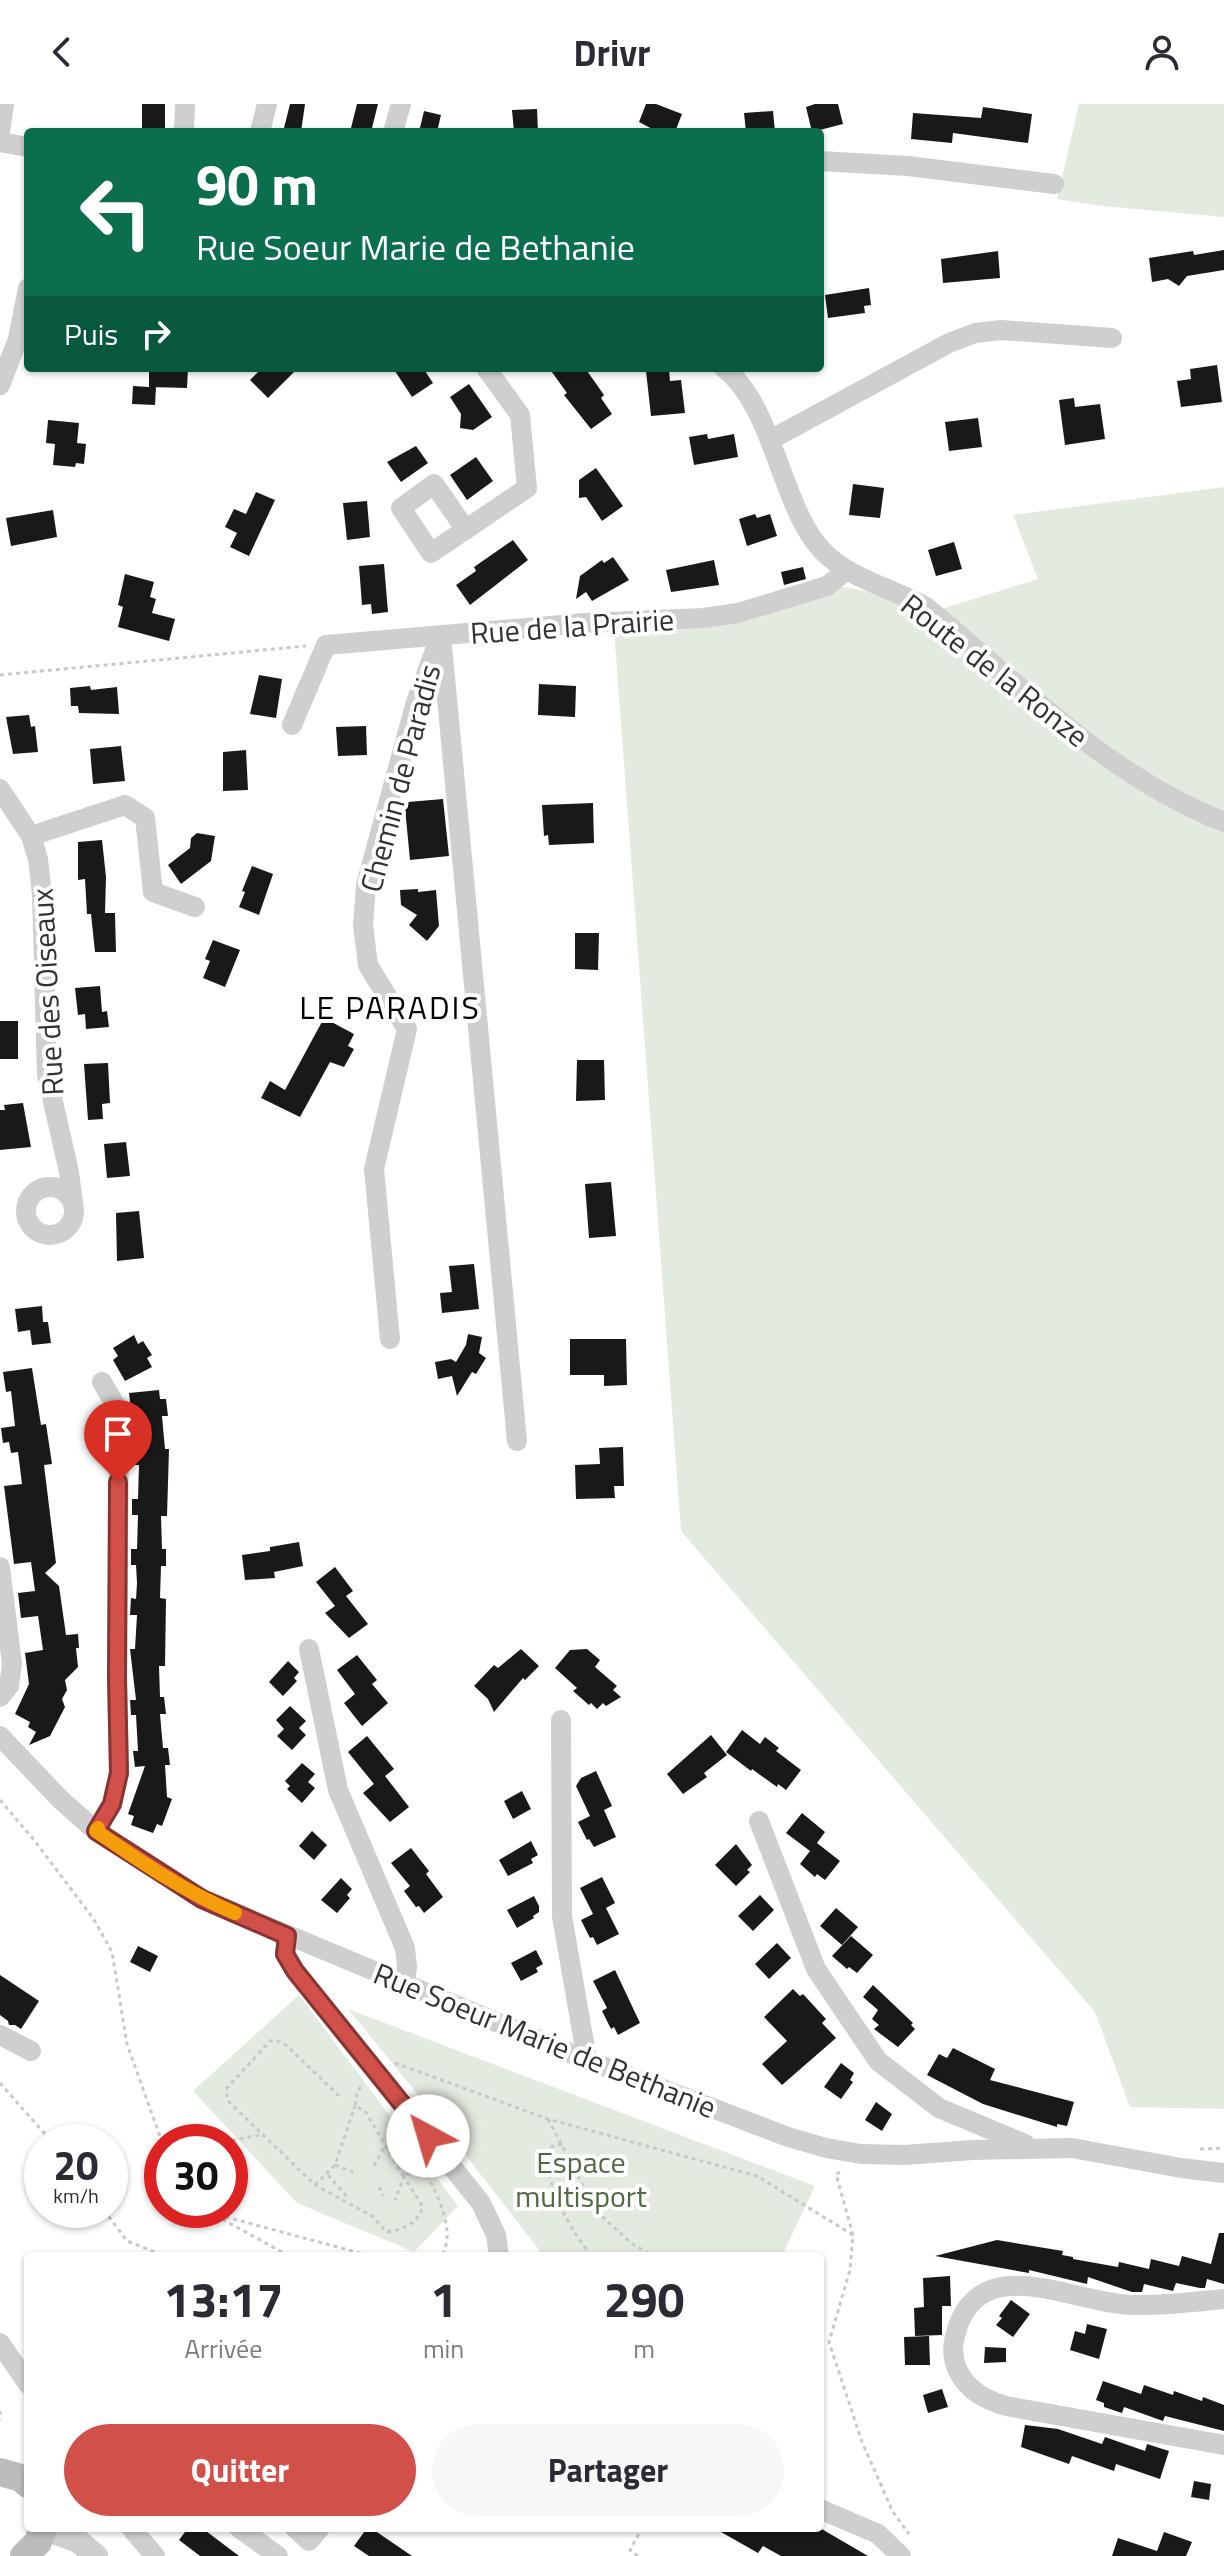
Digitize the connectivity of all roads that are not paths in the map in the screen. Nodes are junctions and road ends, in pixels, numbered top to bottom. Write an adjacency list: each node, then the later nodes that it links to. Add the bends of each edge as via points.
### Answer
1 (4, 104): 8 (street)
2 (185, 104): 5 (street)
3 (267, 104): 6 (street)
4 (401, 104): 7 (street)
5 (184, 128)
6 (261, 128)
7 (394, 128)
8 (0, 132)
9 (0, 142): 10 (street)
10 (24, 146)
11 (824, 161): 12 (street)
12 (1054, 184)
13 (24, 308): 17 (street)
14 (1112, 338): 18 (street, via 975,333)
15 (489, 372): 19 (street, via 520,415 527,488)
16 (727, 372): 18 (street, Route de la Ronze)
17 (0, 385)
18 (770, 440): 20 (street, Route de la Ronze, via 816,544)
19 (466, 530)
20 (847, 570): 21 (street, Rue de la Prairie, via 827,586 738,613); 24 (street, Route de la Ronze, via 926,607 1067,729 1142,783)
21 (441, 635): 22 (street, Rue de la Prairie, via 326,645); 28 (street, Chemin de Paradis, via 416,702 366,885 363,925 368,965 407,1029 374,1169); 30 (street)
22 (292, 725)
23 (0, 789): 25 (street, Rue des Oiseaux)
24 (1224, 822)
25 (31, 836): 26 (street, via 125,805 145,818 153,892); 27 (street, Rue des Oiseaux, via 42,895 47,1075)
26 (195, 907)
27 (73, 1203)
28 (390, 1339)
29 (102, 1382): 37 (street, via 117,1408 119,1431 119,1773 112,1804)
30 (517, 1441)
31 (0, 1567): 33 (street, via 12,1664 9,1686)
32 (309, 1649): 39 (street, via 338,1790 405,1948)
33 (0, 1697)
34 (561, 1720): 42 (street, via 562,1916)
35 (0, 1736): 37 (street, Rue Soeur Marie de Bethanie)
36 (759, 1821): 43 (street, via 816,1969 878,2061 939,2108)
37 (96, 1831): 38 (street, Rue Soeur Marie de Bethanie, via 202,1899)
38 (287, 1936): 39 (street, Rue Soeur Marie de Bethanie); 45 (street, via 285,1954 295,1971 481,2203)
39 (405, 1983): 42 (street, Rue Soeur Marie de Bethanie)
40 (0, 2035): 41 (street)
41 (31, 2051)
42 (587, 2060): 43 (street, Rue Soeur Marie de Bethanie, via 826,2148 904,2155)
43 (1034, 2148): 44 (street, Rue Soeur Marie de Bethanie, via 1072,2148)
44 (1224, 2173)
45 (498, 2252)
46 (1224, 2299): 49 (street, via 1130,2305 998,2286 972,2302 953,2343 960,2376 987,2400)
47 (0, 2343): 48 (street)
48 (24, 2378)
49 (1224, 2445)
50 (0, 2472): 51 (main road)
51 (24, 2481)
52 (824, 2511): 59 (street)
53 (42, 2532): 60 (main road)
54 (54, 2532): 61 (street, via 78,2541)
55 (134, 2532): 62 (street)
56 (245, 2532): 63 (street)
57 (299, 2532): 58 (street, via 309,2541)
58 (317, 2532)
59 (908, 2550)
60 (24, 2556)
61 (96, 2556)
62 (155, 2556)
63 (278, 2556)

